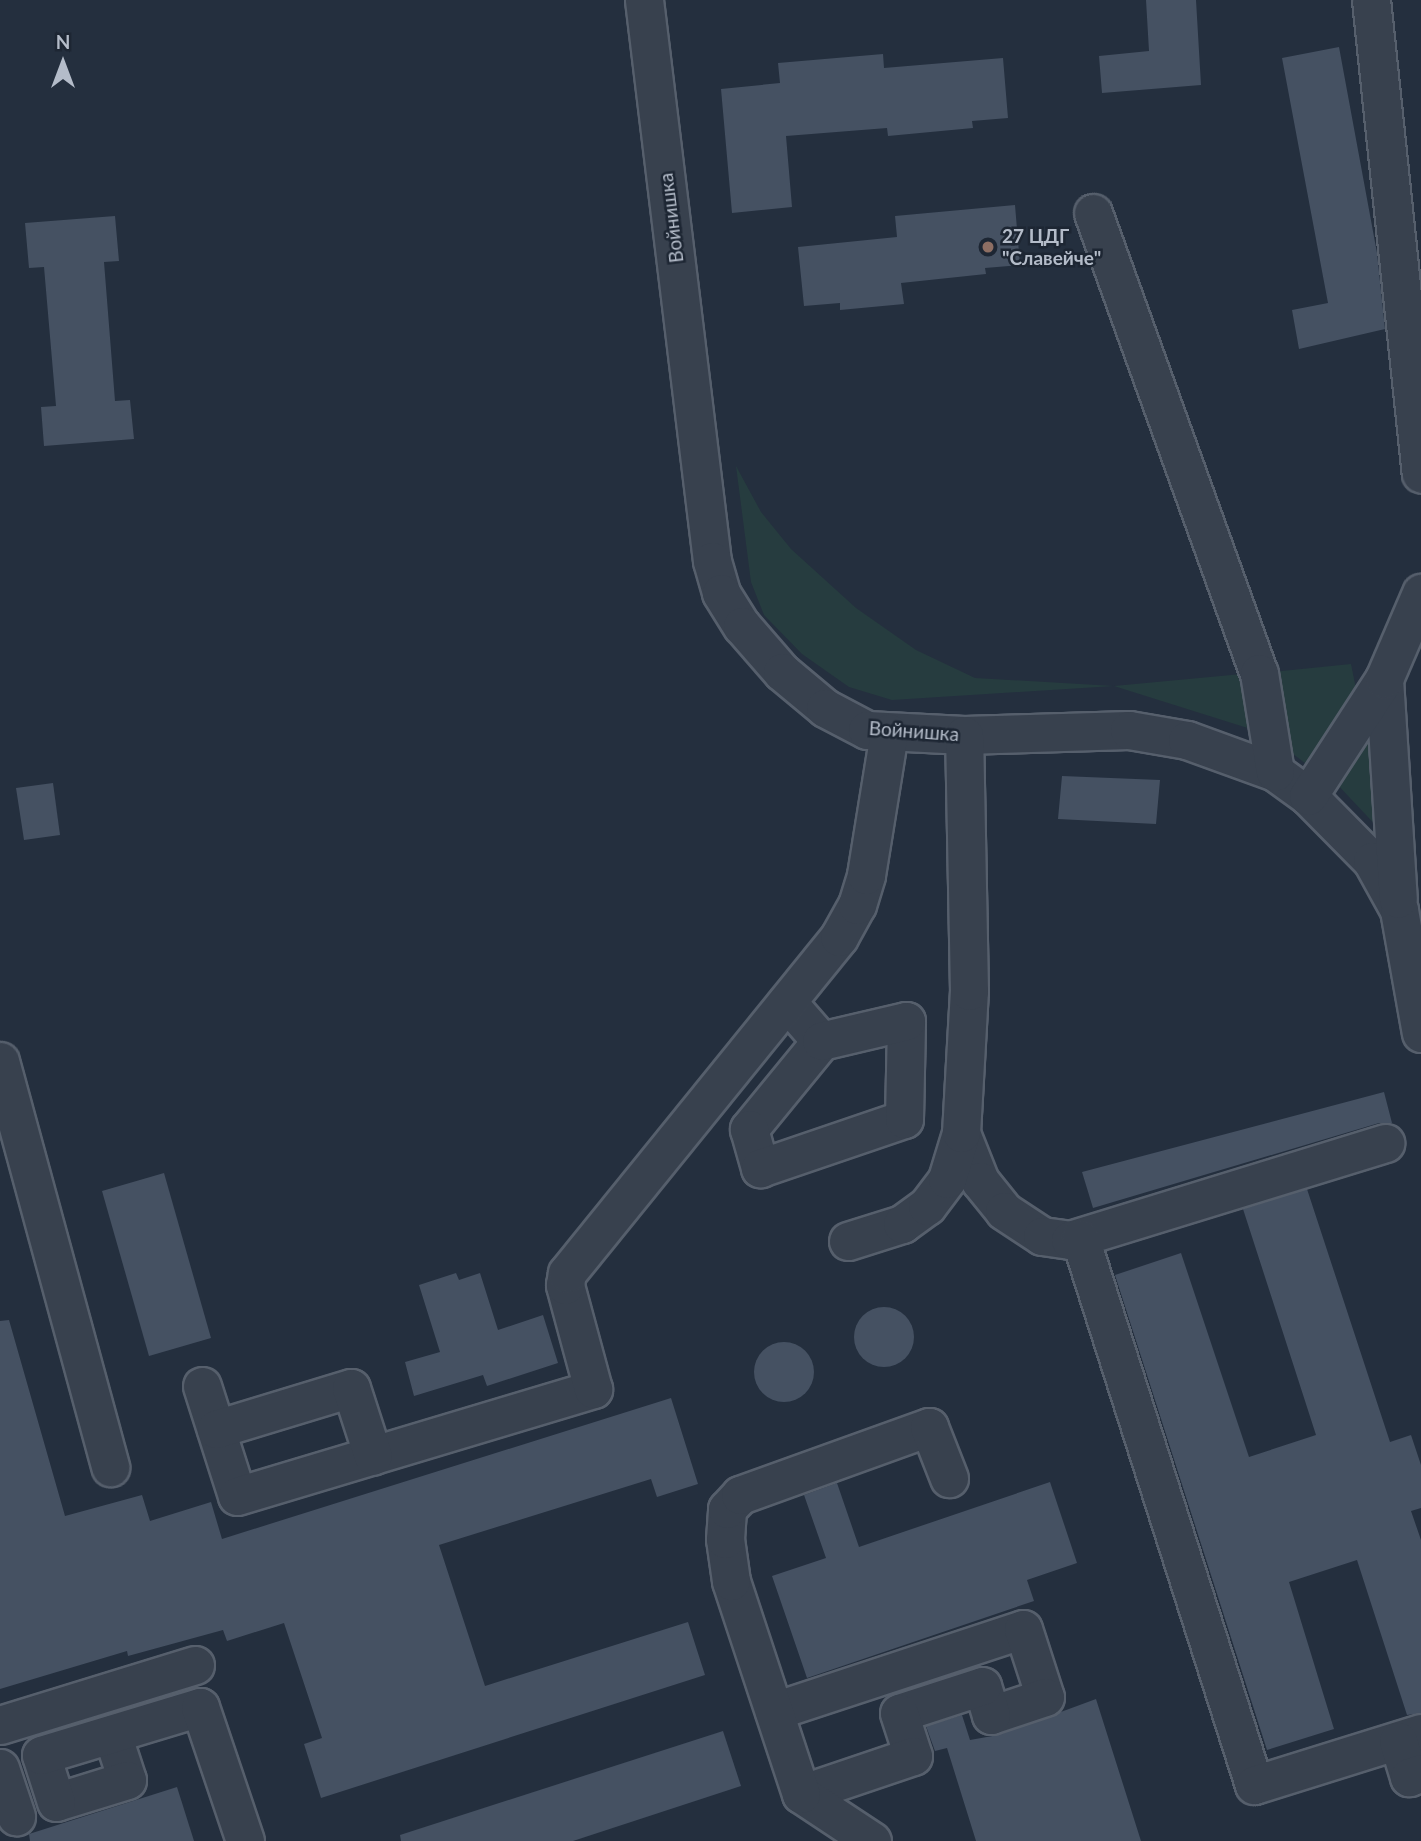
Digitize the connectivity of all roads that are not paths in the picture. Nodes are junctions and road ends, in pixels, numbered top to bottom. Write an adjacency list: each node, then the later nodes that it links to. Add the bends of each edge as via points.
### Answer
1 (644, 0): 8 (street, Войнишка, via 712,561 721,593 742,626 782,672 849,723)
2 (1371, 0): 4 (street)
3 (1093, 213): 10 (street, via 1259,673)
4 (1421, 473)
5 (1421, 593): 6 (street)
6 (1421, 601): 7 (street)
7 (1384, 678): 11 (street); 12 (street)
8 (889, 733): 9 (street, Войнишка); 13 (street, via 858,905 839,937)
9 (964, 735): 10 (street, Войнишка, via 1129,730 1187,740); 17 (street, via 969,992)
10 (1275, 772): 11 (street, Войнишка)
11 (1308, 796): 12 (street, Войнишка, via 1372,861)
12 (1399, 910): 14 (street, Войнишка)
13 (786, 1002): 15 (street); 23 (street, via 567,1273 565,1285 593,1389)
14 (1421, 1033)
15 (821, 1041): 15 (street, via 906,1021 904,1119 760,1168 748,1129)
16 (0, 1061): 24 (street)
17 (961, 1133): 19 (street, via 980,1181 1010,1217 1042,1236); 20 (street, via 947,1179 927,1206 902,1224)
18 (1385, 1143): 19 (street)
19 (1080, 1238): 30 (street, via 1254,1785)
20 (848, 1241)
21 (202, 1386): 22 (street)
22 (216, 1429): 23 (street, via 351,1388); 23 (street, via 237,1496)
23 (373, 1455)
24 (110, 1468)
25 (949, 1478): 27 (street, via 929,1427 740,1495 727,1509 725,1539 731,1581)
26 (195, 1665): 28 (street)
27 (774, 1711): 33 (street); 33 (street, via 1023,1629 1038,1675 1045,1697 991,1715 982,1686 899,1713 913,1756)
28 (0, 1725)
29 (112, 1734): 35 (street, via 200,1707)
30 (1409, 1737): 32 (street, via 1409,1777)
31 (0, 1768): 34 (street)
32 (1421, 1773)
33 (801, 1794): 36 (street)
34 (16, 1816)
35 (245, 1841)
36 (872, 1841)

